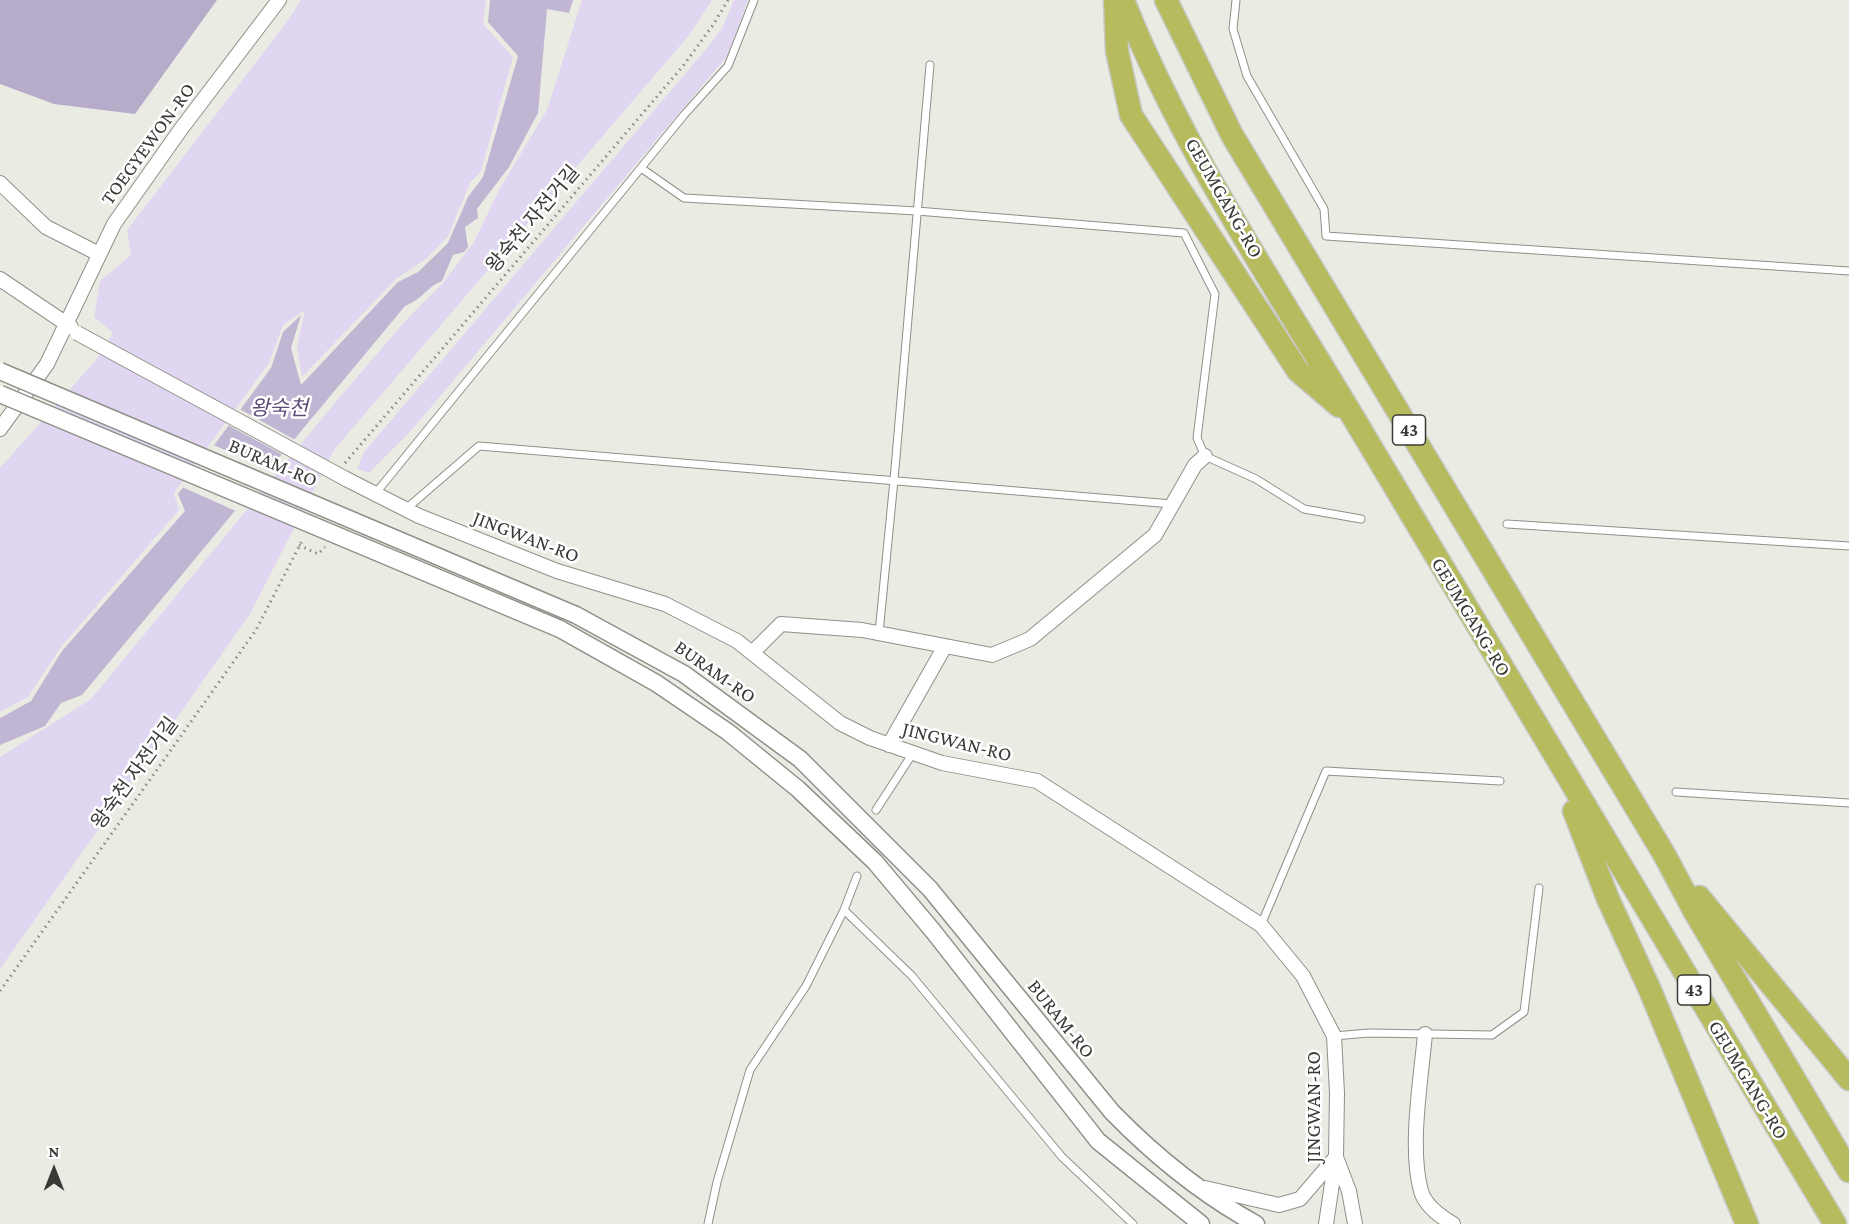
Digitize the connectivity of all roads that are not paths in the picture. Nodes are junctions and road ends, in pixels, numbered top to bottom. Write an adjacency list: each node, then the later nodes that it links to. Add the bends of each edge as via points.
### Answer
1 (279, 0): 11 (street, TOEGYEWON-RO, via 181,129 114,225)
2 (754, 0): 8 (lane, via 728,66)
3 (1115, 0): 17 (highway, via 1117,51 1131,115 1298,371)
4 (1124, 0): 17 (highway, GEUMGANG-RO / 43, via 1160,85 1233,217)
5 (1166, 0): 37 (highway, GEUMGANG-RO / 43, via 1232,135)
6 (1236, 0): 12 (lane, via 1233,29 1247,76 1324,210 1326,236)
7 (930, 65): 10 (lane)
8 (641, 168): 10 (lane, via 684,198); 21 (lane)
9 (0, 183): 11 (street, via 46,227)
10 (917, 211): 19 (lane, via 1184,233 1215,294 1197,438); 20 (lane)
11 (99, 254): 14 (street, TOEGYEWON-RO)
12 (1849, 271)
13 (0, 279): 14 (street)
14 (66, 322): 18 (street, TOEGYEWON-RO, via 47,363); 21 (street, JINGWAN-RO, bridge, via 76,333)
15 (0, 371): 47 (street, BURAM-RO, bridge, via 576,615 684,674 800,759 930,889 1112,1112 1142,1143)
16 (0, 394): 50 (street, bridge, via 560,629 656,683 719,726 798,789 874,862 1098,1141)
17 (1354, 419): 32 (highway, GEUMGANG-RO / 43)
18 (0, 429)
19 (1205, 456): 22 (street, via 1195,465); 24 (lane, via 1256,479 1304,509)
20 (894, 480): 22 (lane); 23 (lane, via 478,446); 27 (lane)
21 (375, 494): 23 (street, JINGWAN-RO)
22 (1173, 504): 28 (street, via 1155,535 1030,639 992,655)
23 (405, 509): 29 (street, JINGWAN-RO, via 557,571 665,604)
24 (1361, 519)
25 (1507, 524): 26 (lane)
26 (1849, 546)
27 (879, 633): 28 (street); 29 (street, via 781,624)
28 (945, 646): 30 (street)
29 (752, 652): 30 (street, JINGWAN-RO, via 840,723)
30 (889, 745): 31 (street, JINGWAN-RO)
31 (913, 753): 36 (lane); 41 (street, JINGWAN-RO, via 942,763 1038,782)
32 (1553, 756): 55 (highway, via 1608,899); 56 (highway, GEUMGANG-RO / 43)
33 (1500, 782): 41 (lane, via 1326,771)
34 (1676, 792): 35 (lane)
35 (1849, 803)
36 (876, 810)
37 (1664, 854): 44 (highway); 46 (highway, GEUMGANG-RO / 43)
38 (857, 876): 40 (lane)
39 (1539, 888): 42 (lane, via 1524,1012 1492,1035)
40 (844, 910): 48 (lane, via 806,986 750,1070); 49 (lane, via 912,976 1062,1157)
41 (1261, 925): 43 (street, JINGWAN-RO, via 1303,976)
42 (1425, 1034): 43 (lane); 54 (street, via 1415,1136 1421,1193 1437,1214)
43 (1334, 1036): 45 (street, JINGWAN-RO)
44 (1849, 1079)
45 (1336, 1157): 47 (street, via 1300,1199 1279,1205); 52 (street, JINGWAN-RO); 53 (street)
46 (1849, 1171)
47 (1200, 1187): 51 (street, BURAM-RO)
48 (708, 1224)
49 (1133, 1224)
50 (1201, 1224)
51 (1256, 1224)
52 (1326, 1224)
53 (1355, 1224)
54 (1453, 1224)
55 (1747, 1224)
56 (1835, 1224)

